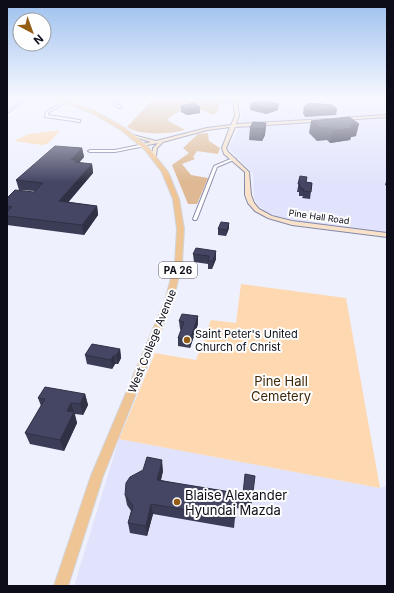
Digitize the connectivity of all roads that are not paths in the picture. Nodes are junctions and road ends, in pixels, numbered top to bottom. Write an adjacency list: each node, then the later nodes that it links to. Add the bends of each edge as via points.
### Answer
1 (233, 126): 11 (main road, Pine Hall Road, via 224,148)
2 (120, 127): 4 (main road, West College Avenue / PA 26)
3 (227, 127): 5 (main road)
4 (132, 136): 5 (main road, via 151,141); 6 (main road, West College Avenue / PA 26); 7 (street, via 135,142)
5 (168, 139): 6 (main road); 10 (main road, via 155,147)
6 (144, 145): 7 (street); 9 (street); 10 (main road, West College Avenue / PA 26)
7 (129, 147): 9 (street)
8 (90, 151): 9 (street)
9 (110, 151)
10 (154, 156): 14 (main road, West College Avenue / PA 26, via 170,180 178,206 181,239 178,270 159,328 98,476)
11 (234, 159): 12 (street, via 214,167); 13 (main road, Pine Hall Road, via 248,174 248,195 251,203 267,215 292,223)
12 (195, 219)
13 (387, 235)
14 (61, 586)

